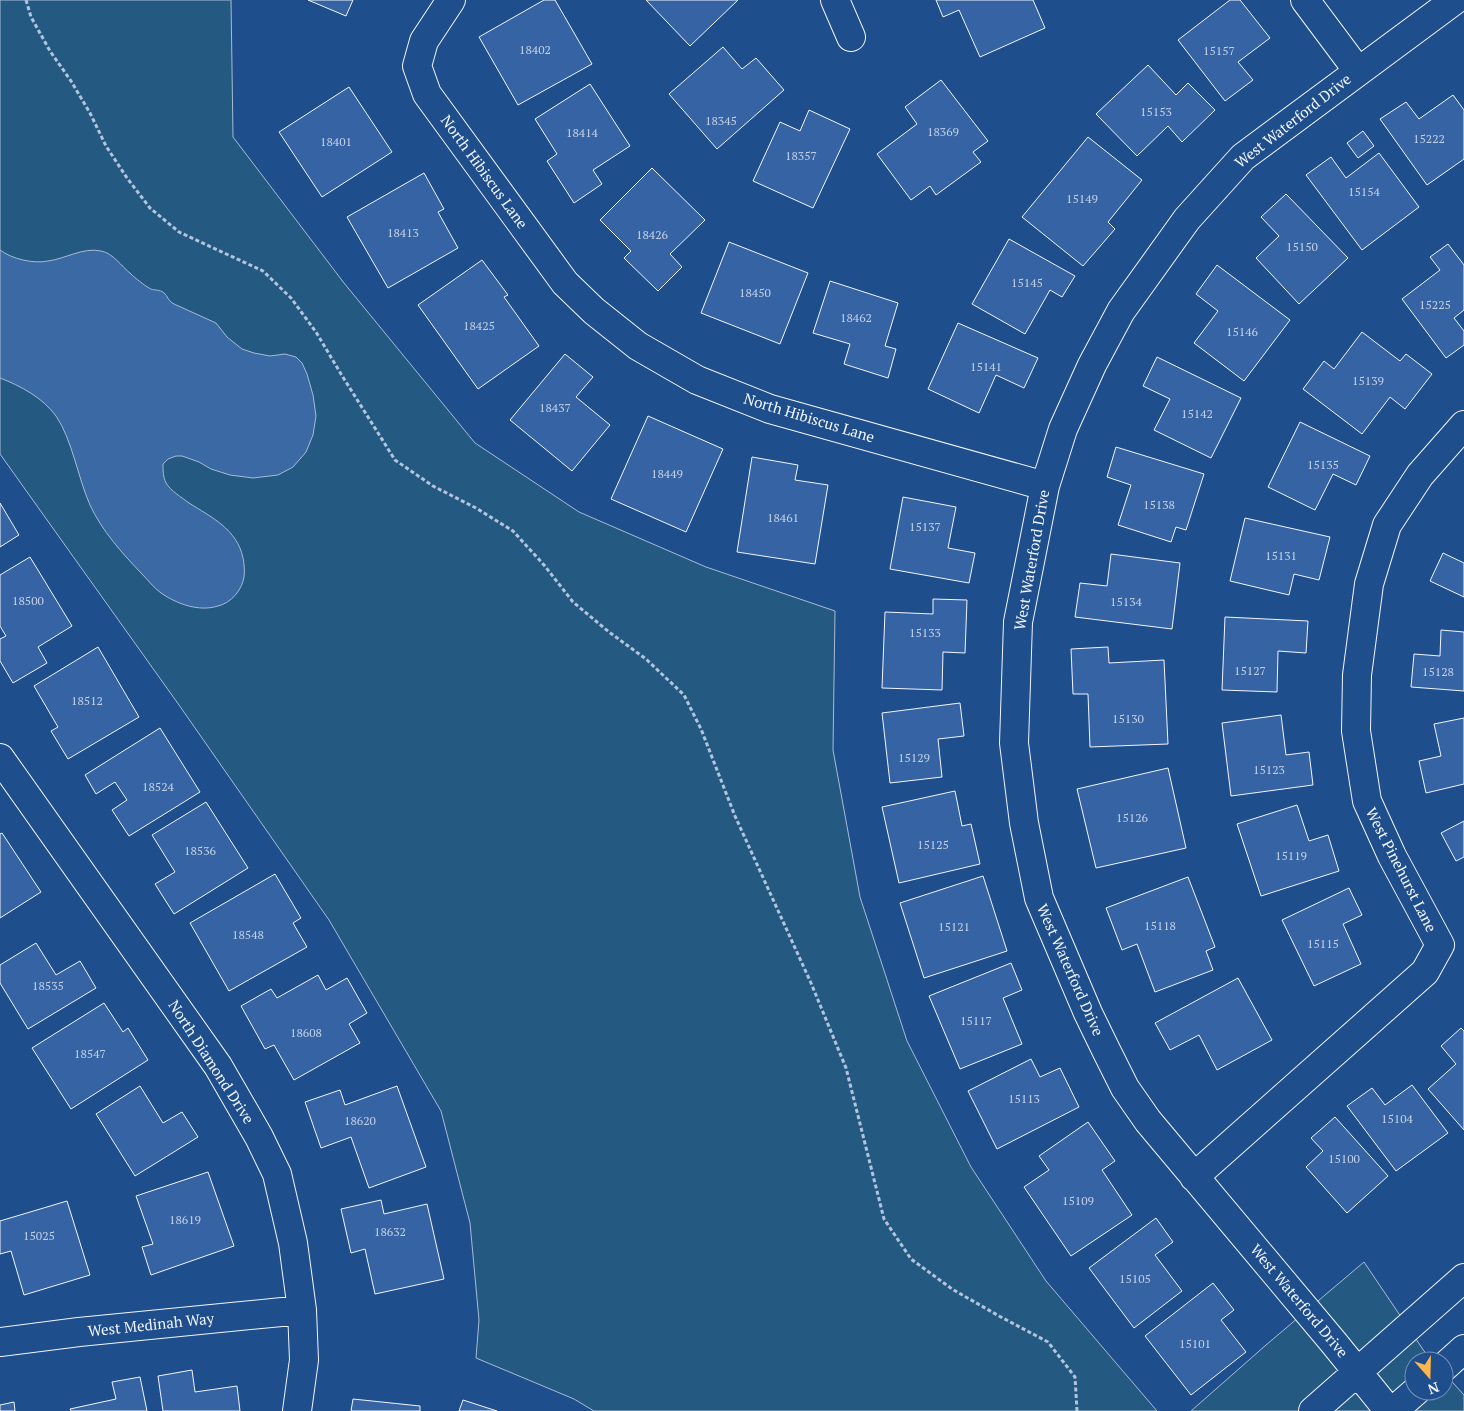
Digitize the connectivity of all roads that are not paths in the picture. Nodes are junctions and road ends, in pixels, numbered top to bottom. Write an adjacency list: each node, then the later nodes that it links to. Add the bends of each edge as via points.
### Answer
1 (451, 0): 8 (street, North Hibiscus Lane, via 424,41 417,66 427,94 565,283 594,311 638,346 697,380 770,408)
2 (835, 0): 5 (street)
3 (1305, 0): 6 (street)
4 (1455, 0): 6 (street, West Waterford Drive)
5 (851, 38)
6 (1358, 71): 8 (street, West Waterford Drive, via 1243,157 1187,219 1121,311 1092,365 1063,429)
7 (1464, 425): 10 (street, West Pinehurst Lane, via 1420,475 1387,525 1369,584 1357,675 1356,731 1367,801 1392,856 1440,945 1425,972)
8 (1046, 486): 10 (street, West Waterford Drive, via 1018,622 1014,743 1024,824 1039,898 1088,1013 1125,1088)
9 (0, 758): 12 (street, North Diamond Drive, via 218,1066 259,1137 276,1174 293,1243)
10 (1194, 1177): 16 (street, West Waterford Drive)
11 (1464, 1278): 16 (street)
12 (302, 1310): 13 (street, West Medinah Way); 18 (street, North Diamond Drive, via 304,1360)
13 (0, 1342)
14 (1464, 1350): 15 (street)
15 (1454, 1358)
16 (1358, 1372): 19 (street); 20 (street, West Waterford Drive)
17 (1404, 1401): 20 (street)
18 (297, 1411)
19 (1313, 1411)
20 (1391, 1411)

